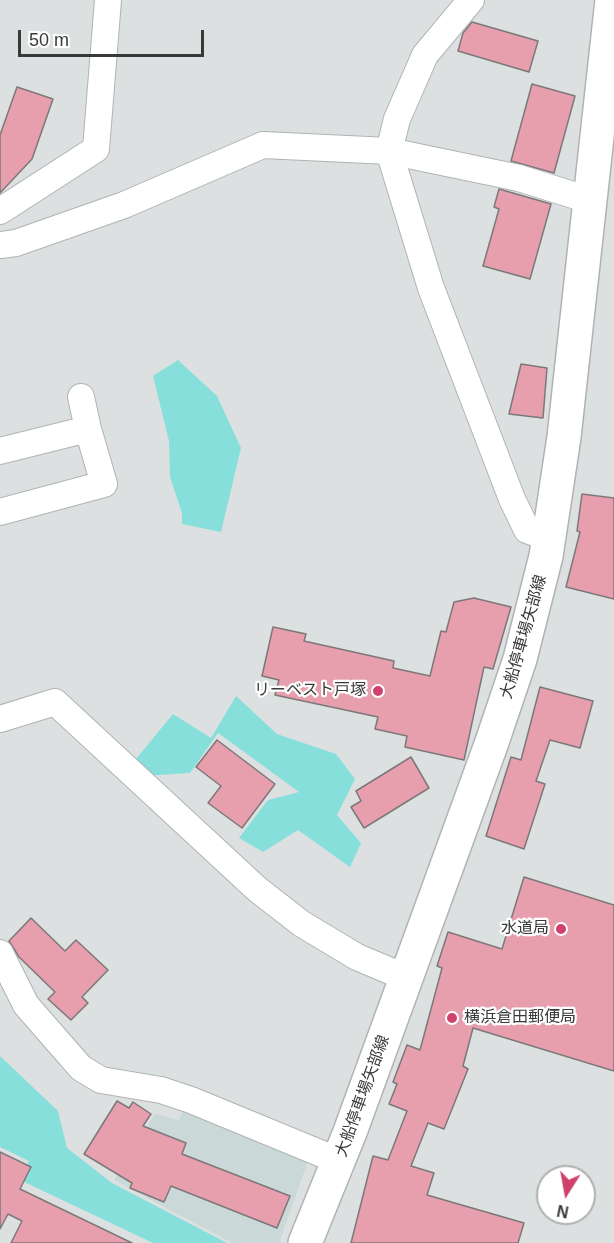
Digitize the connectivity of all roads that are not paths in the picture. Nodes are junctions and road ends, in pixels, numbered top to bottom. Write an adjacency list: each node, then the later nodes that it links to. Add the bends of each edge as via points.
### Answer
1 (108, 0): 6 (street, via 96,150)
2 (471, 0): 4 (street, via 425,56 397,119)
3 (612, 0): 5 (main road, 大船停車場矢部線)
4 (389, 151): 5 (street, via 519,178); 7 (street, via 264,146 124,205 16,243); 12 (street, via 431,288 512,500 527,530)
5 (589, 200): 12 (main road, 大船停車場矢部線, via 564,437)
6 (0, 211)
7 (0, 245)
8 (81, 397): 9 (street)
9 (88, 429): 10 (street); 11 (street, via 104,483)
10 (0, 451)
11 (0, 512)
12 (549, 538): 15 (main road, 大船停車場矢部線, via 520,659)
13 (0, 719): 15 (street, via 54,702 256,889 302,924 357,957)
14 (0, 953): 16 (street, via 26,1005 81,1068 101,1080 161,1090 191,1100)
15 (407, 978): 16 (main road, 大船停車場矢部線)
16 (339, 1161): 17 (main road, 大船停車場矢部線)
17 (305, 1243)

